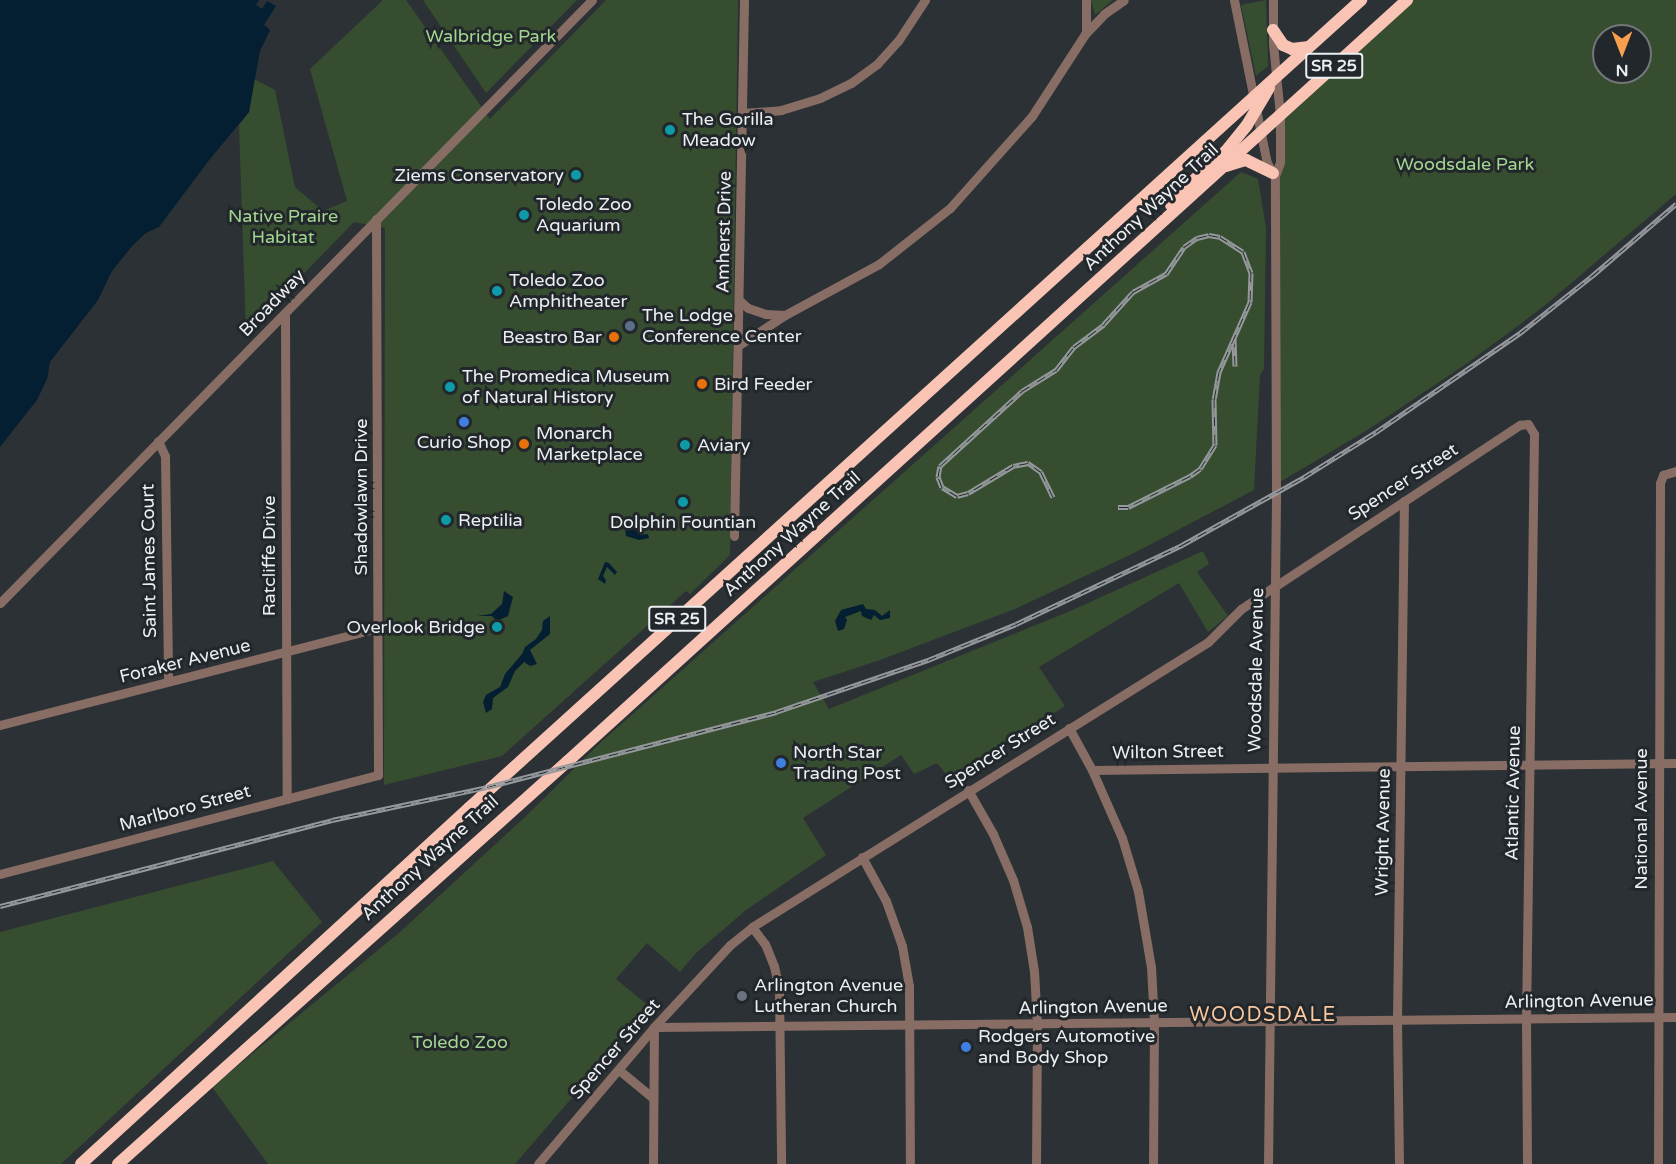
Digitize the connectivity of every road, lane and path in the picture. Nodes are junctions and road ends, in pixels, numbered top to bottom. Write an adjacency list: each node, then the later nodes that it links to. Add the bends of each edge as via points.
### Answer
1 (592, 0): 20 (street, Broadway)
2 (744, 0): 15 (street, Amherst Drive)
3 (925, 0): 15 (street, via 898,41 877,64 851,83 782,110)
4 (1086, 0): 11 (street)
5 (1124, 0): 11 (street)
6 (1234, 0): 14 (street, Woodsdale Avenue)
7 (1273, 0): 10 (street, Woodsdale Avenue)
8 (1361, 0): 12 (highway, Anthony Wayne Trail / SR 25)
9 (1407, 0): 16 (highway, Anthony Wayne Trail / SR 25)
10 (1273, 30): 12 (highway, via 1283,45 1292,49); 13 (street, Woodsdale Avenue)
11 (1085, 34): 24 (street, via 1032,116 950,208 879,264)
12 (1310, 46): 13 (highway, Anthony Wayne Trail / SR 25)
13 (1276, 77): 14 (highway, Anthony Wayne Trail / SR 25); 16 (street, Woodsdale Avenue)
14 (1255, 104): 17 (street, Woodsdale Avenue); 21 (highway, via 1226,151 1181,192); 62 (highway, Anthony Wayne Trail / SR 25, via 461,816)
15 (742, 113): 22 (street, Amherst Drive)
16 (1280, 115): 17 (highway, Anthony Wayne Trail / SR 25); 19 (street, Woodsdale Avenue, via 1280,162)
17 (1260, 131): 18 (highway, Anthony Wayne Trail / SR 25); 19 (street, Woodsdale Avenue, via 1267,163)
18 (1219, 168): 19 (highway, via 1246,160); 21 (highway, Anthony Wayne Trail / SR 25)
19 (1274, 174): 31 (street, Woodsdale Avenue)
20 (376, 219): 23 (street, Broadway); 33 (street, Shadowlawn Drive)
21 (1156, 226): 63 (highway, Anthony Wayne Trail / SR 25)
22 (739, 300): 24 (street, via 765,315); 25 (street, Amherst Drive)
23 (285, 313): 27 (street, Broadway); 34 (street, Ratcliffe Drive)
24 (785, 315): 25 (street)
25 (739, 345): 30 (street, Amherst Drive)
26 (1528, 424): 29 (street, Spencer Street, via 1520,425); 40 (street, Atlantic Avenue, via 1534,434)
27 (158, 441): 32 (street, Broadway); 35 (street, Saint James Court, via 165,456)
28 (1676, 471): 38 (street, National Avenue, via 1663,475 1660,483)
29 (1404, 501): 31 (street, Spencer Street); 41 (street, Wright Avenue)
30 (734, 536)
31 (1274, 587): 37 (street, Spencer Street, via 1241,609 1208,642); 42 (street, Woodsdale Avenue)
32 (0, 603)
33 (378, 628): 34 (street, Foraker Avenue); 44 (street, Shadowlawn Drive)
34 (285, 652): 35 (street, Foraker Avenue); 46 (street, Ratcliffe Drive)
35 (168, 681): 36 (street, Foraker Avenue)
36 (0, 725)
37 (1069, 728): 43 (street); 45 (street, Spencer Street)
38 (1658, 763): 39 (street, Wilton Street); 40 (street, Wilton Street); 50 (street, National Avenue)
39 (1676, 763)
40 (1530, 765): 41 (street, Wilton Street); 52 (street, Atlantic Avenue)
41 (1400, 766): 42 (street, Wilton Street); 53 (street, Wright Avenue)
42 (1272, 767): 43 (street, Wilton Street); 54 (street, Woodsdale Avenue)
43 (1092, 770): 55 (street, via 1122,838 1138,891 1151,967)
44 (378, 775): 46 (street, Marlboro Street)
45 (968, 790): 47 (street, Spencer Street); 56 (street, via 993,834 1019,899 1034,971)
46 (287, 799): 48 (street, Marlboro Street)
47 (862, 857): 49 (street, Spencer Street); 57 (street, via 886,900 902,946)
48 (0, 874)
49 (752, 927): 58 (street, via 774,966); 59 (street, Spencer Street)
50 (1656, 1017): 51 (street, Arlington Avenue); 52 (street, Arlington Avenue); 73 (street, National Avenue)
51 (1676, 1017)
52 (1526, 1019): 53 (street, Arlington Avenue); 72 (street, Atlantic Avenue)
53 (1397, 1020): 54 (street, Arlington Avenue); 71 (street, Wright Avenue)
54 (1269, 1022): 55 (street, Arlington Avenue); 70 (street, Woodsdale Avenue)
55 (1154, 1023): 56 (street, Arlington Avenue); 69 (street)
56 (1037, 1024): 57 (street, Arlington Avenue); 68 (street)
57 (910, 1025): 58 (street, Arlington Avenue); 67 (street)
58 (781, 1026): 59 (street, Arlington Avenue); 66 (street)
59 (654, 1027): 60 (street, Spencer Street); 61 (street)
60 (619, 1070): 61 (street); 64 (street, Spencer Street)
61 (653, 1098): 65 (street)
62 (81, 1164)
63 (118, 1164)
64 (538, 1164)
65 (653, 1164)
66 (781, 1164)
67 (910, 1164)
68 (1036, 1164)
69 (1153, 1164)
70 (1268, 1164)
71 (1399, 1164)
72 (1527, 1164)
73 (1658, 1164)

